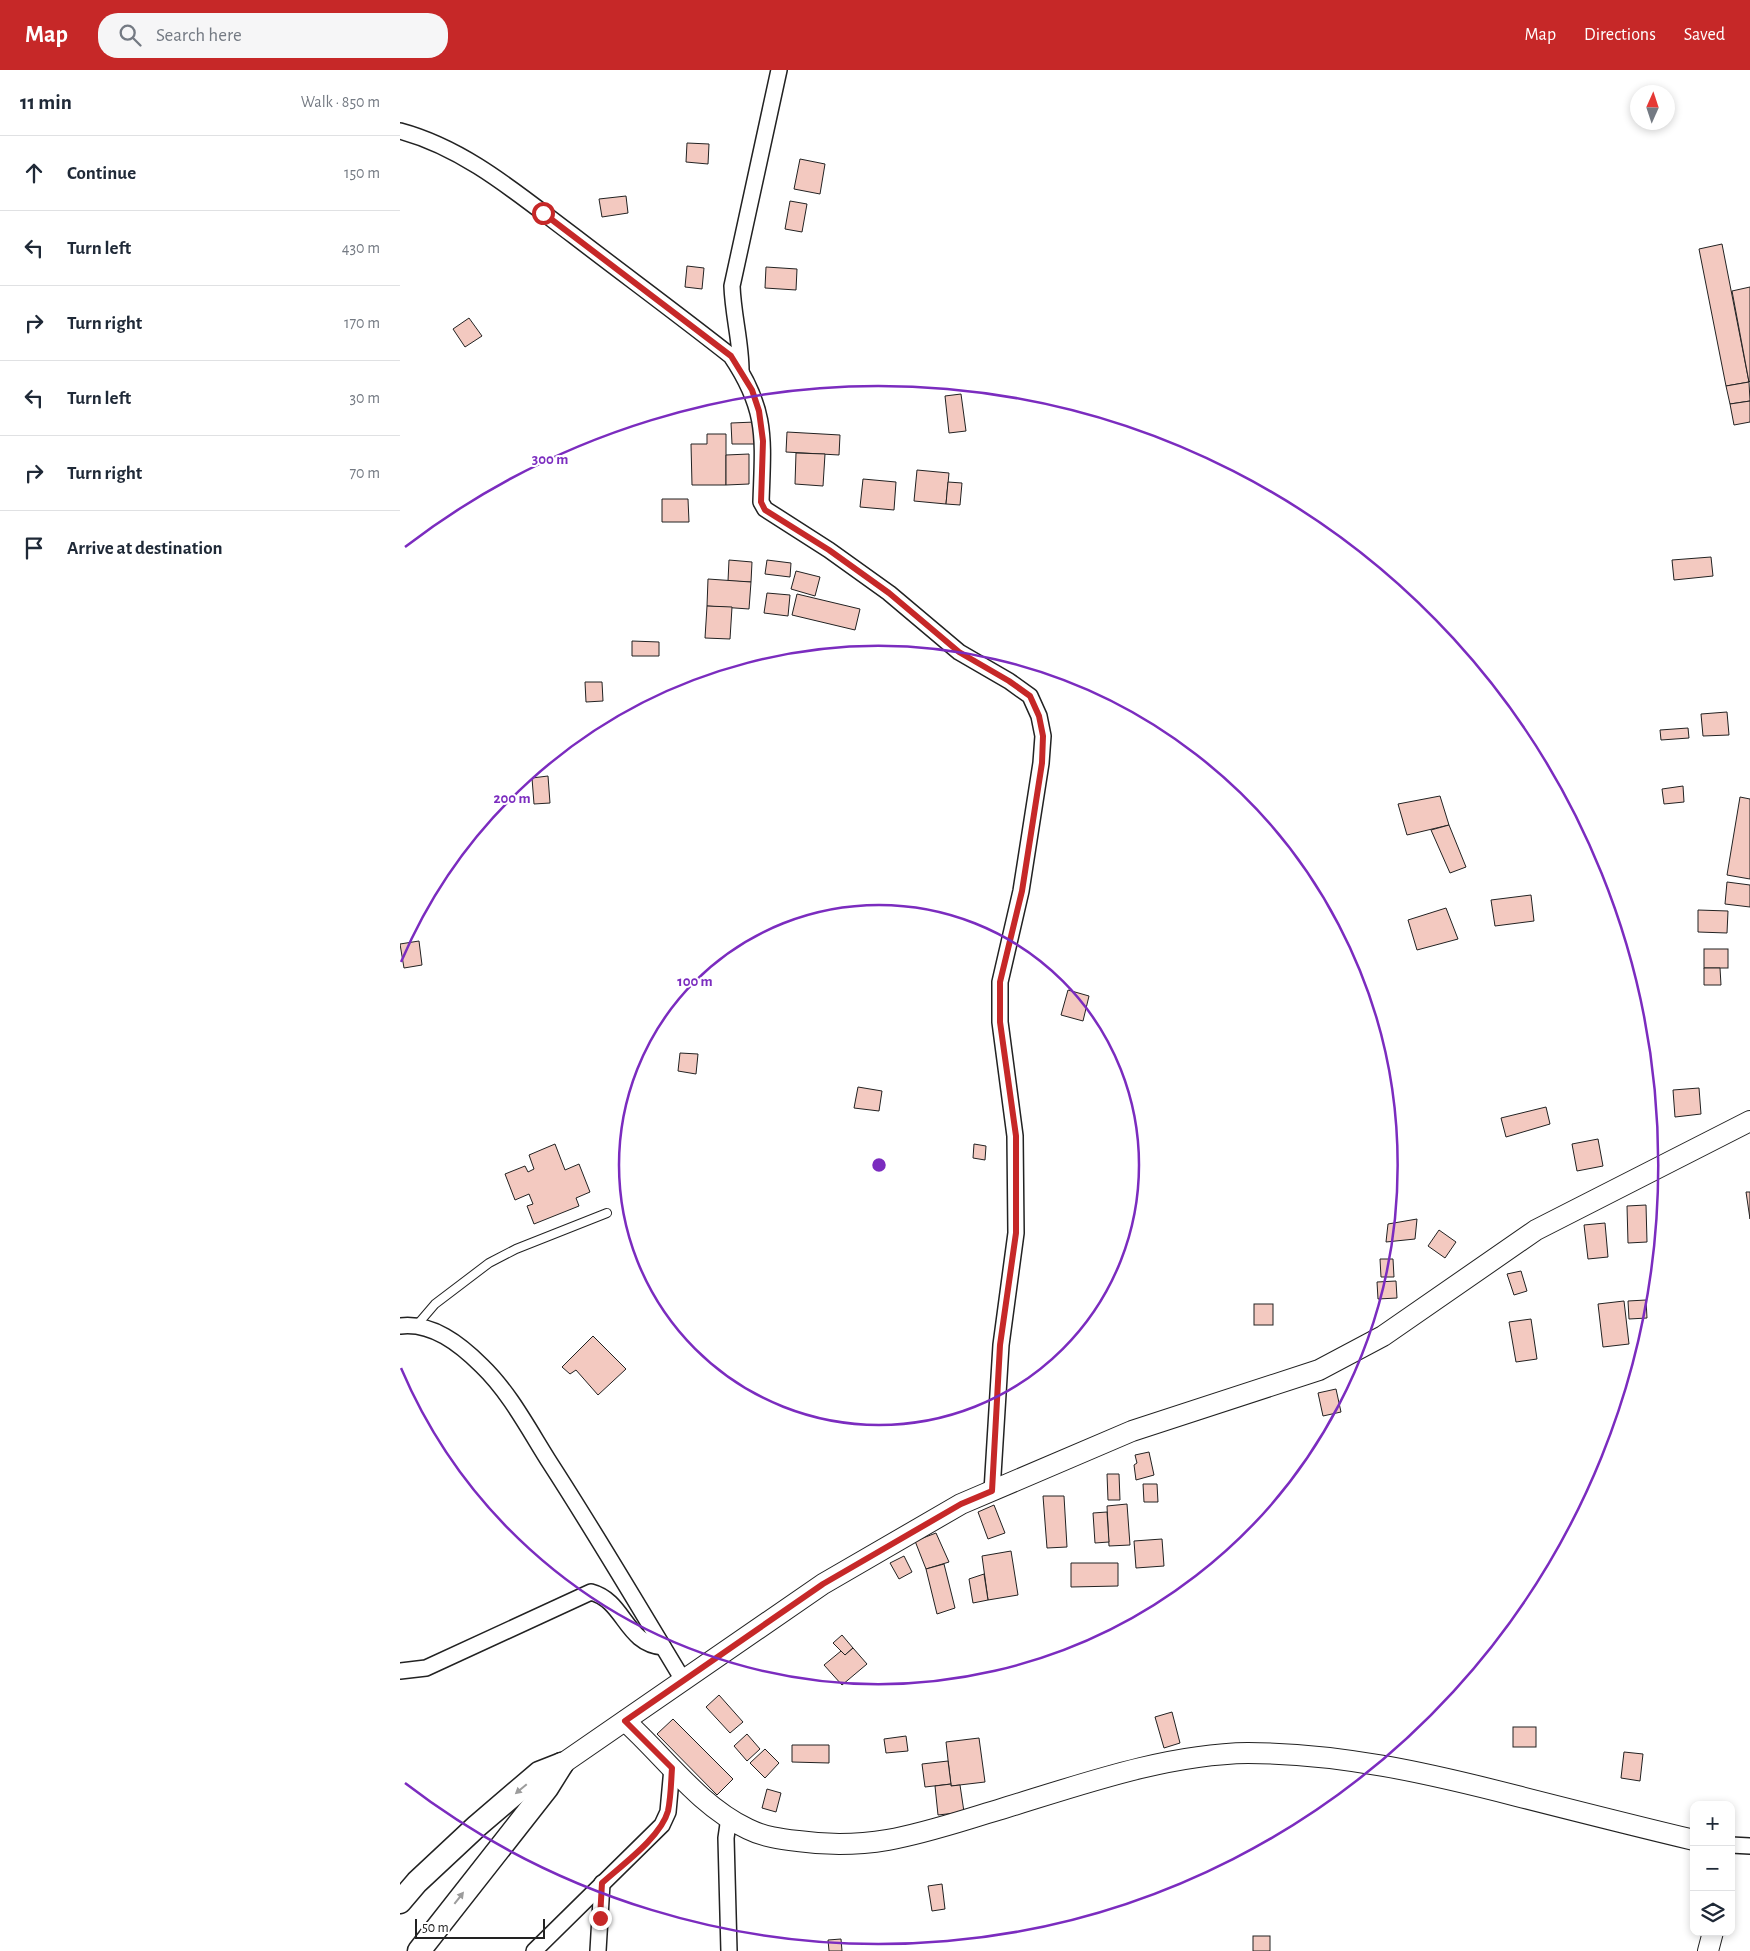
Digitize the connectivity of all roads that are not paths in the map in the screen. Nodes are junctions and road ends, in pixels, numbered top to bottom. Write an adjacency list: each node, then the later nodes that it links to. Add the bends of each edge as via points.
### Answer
1 (779, 70): 3 (street, via 732,286)
2 (400, 131): 3 (street, via 465,159 515,191 731,356)
3 (741, 370): 8 (street, via 759,411 763,441 761,502 765,510 889,593 959,652 1030,696 1039,716 1043,736 1042,763 1022,891 1000,982 1000,1022 1016,1136 1016,1233 1000,1345)
4 (1750, 1121): 8 (street, via 1536,1230 1383,1336 1319,1370 1132,1431)
5 (607, 1213): 6 (lane, via 489,1262 436,1304)
6 (417, 1325): 7 (street); 9 (street, via 440,1333 464,1350 503,1390)
7 (400, 1326)
8 (992, 1491): 11 (street, via 961,1504 823,1584)
9 (663, 1647): 10 (street, via 640,1640 604,1595 591,1592 426,1668); 11 (street)
10 (400, 1671)
11 (683, 1680): 12 (street)
12 (625, 1721): 13 (street); 14 (street)
13 (562, 1764): 20 (main road, one-way to 20, via 539,1773 416,1882); 22 (main road, one-way to 13, via 547,1788)
14 (672, 1768): 15 (street, via 695,1792); 19 (street, via 668,1812 662,1825)
15 (729, 1817): 16 (street, via 774,1838 809,1843 884,1842 916,1836 1092,1782 1166,1763 1206,1755 1248,1753 1310,1755 1438,1776); 25 (street, via 726,1838)
16 (1690, 1839)
17 (1735, 1845): 18 (street)
18 (1750, 1846)
19 (602, 1883): 23 (street); 24 (street)
20 (400, 1902)
21 (1712, 1936): 26 (street)
22 (419, 1951)
23 (534, 1951)
24 (598, 1951)
25 (729, 1951)
26 (1708, 1951)

